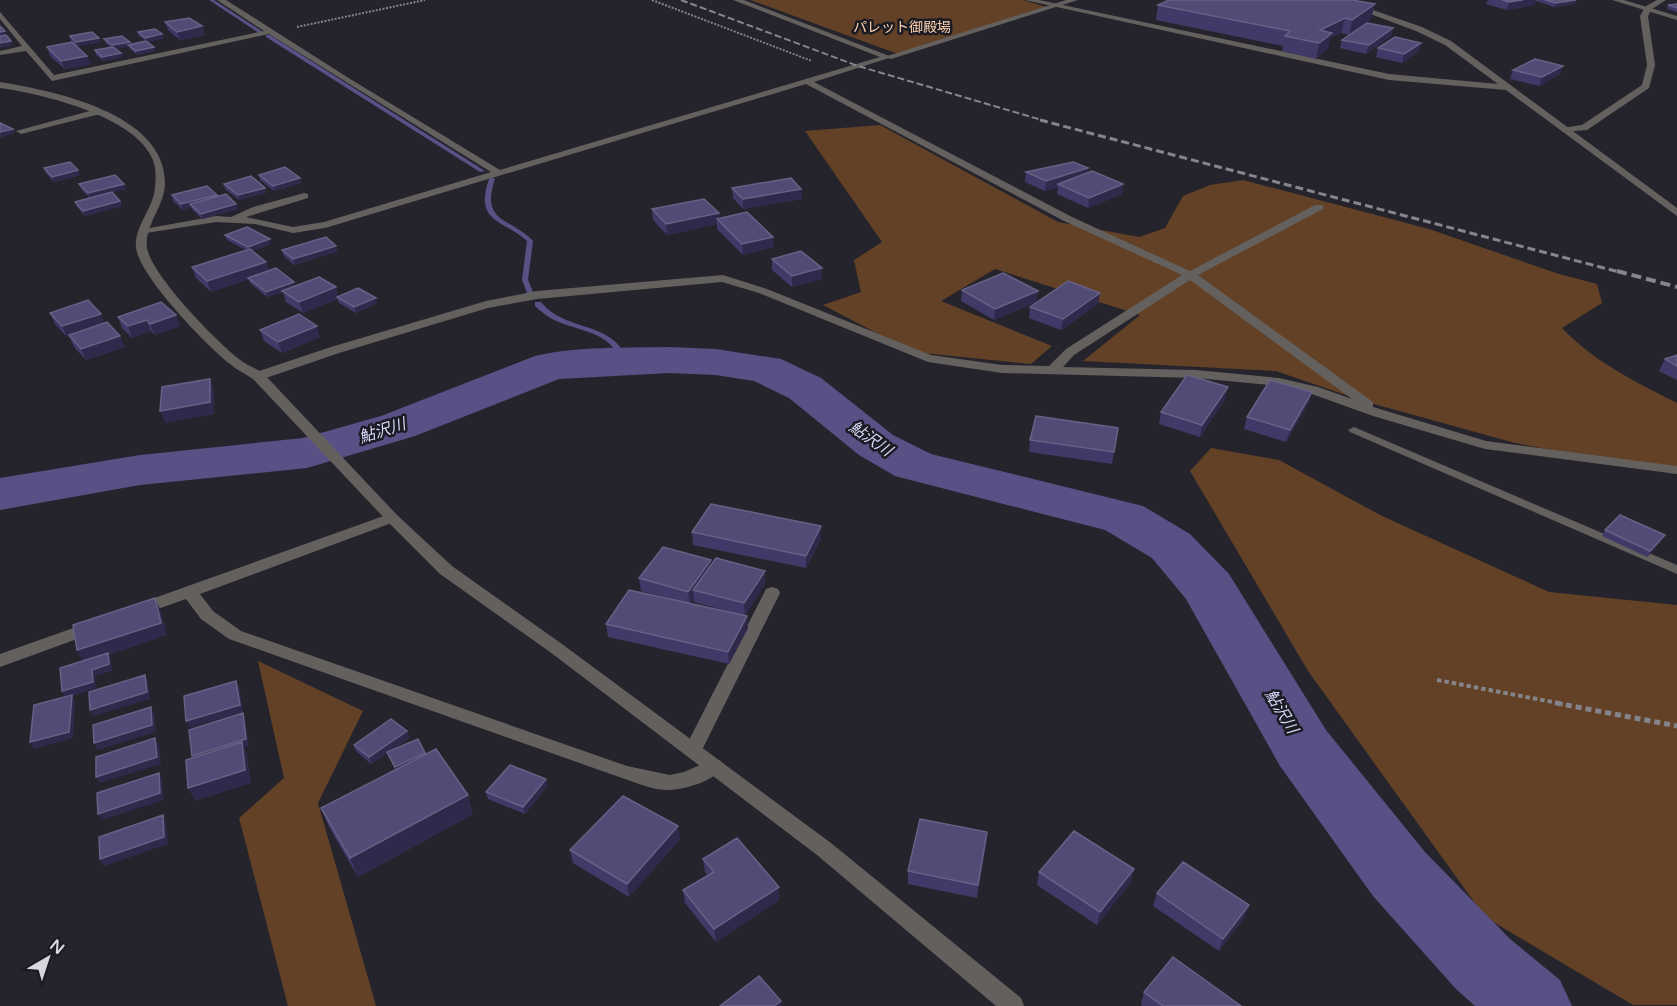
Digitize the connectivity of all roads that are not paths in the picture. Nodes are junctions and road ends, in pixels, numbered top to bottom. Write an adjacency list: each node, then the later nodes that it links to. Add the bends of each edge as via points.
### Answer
1 (221, 0): 12 (street)
2 (737, 0): 15 (street)
3 (1029, 0): 8 (street)
4 (1074, 0): 8 (street)
5 (1337, 0): 18 (street, via 1448,43)
6 (1616, 0): 9 (street)
7 (1662, 0): 9 (street)
8 (1053, 7): 15 (street); 18 (street, via 1389,77)
9 (1650, 8): 11 (street); 20 (street, via 1644,16 1651,65 1646,86 1584,128)
10 (0, 14): 13 (street)
11 (1677, 18)
12 (270, 32): 13 (street, via 51,78); 22 (street)
13 (27, 48): 14 (street)
14 (0, 53)
15 (888, 57): 16 (street)
16 (808, 82): 22 (street); 28 (street, via 1068,219)
17 (0, 85): 19 (street, via 61,97)
18 (1510, 88): 20 (street)
19 (97, 112): 21 (street); 27 (street, via 136,132 157,158 160,191)
20 (1565, 130): 25 (street)
21 (21, 131)
22 (500, 174): 26 (street, via 325,225 293,230)
23 (303, 196): 26 (street)
24 (1319, 207): 28 (street)
25 (1677, 213)
26 (231, 220): 27 (street, via 216,219)
27 (144, 232): 30 (street, via 141,250 176,302 235,362)
28 (1190, 275): 29 (street, via 1070,352); 31 (street)
29 (1053, 370): 30 (street, via 1002,369 928,358 723,278 537,295 486,305); 31 (street, via 1196,374 1279,382)
30 (258, 376): 34 (street)
31 (1378, 413): 33 (street, via 1485,445)
32 (1354, 430): 35 (lane)
33 (1677, 470)
34 (392, 518): 36 (street); 39 (street, via 446,570)
35 (1677, 570)
36 (190, 592): 38 (street); 40 (street, via 207,615 235,635 625,773 667,784 694,778)
37 (772, 593): 39 (street)
38 (0, 661)
39 (693, 750): 40 (street)
40 (714, 766): 41 (street, via 824,849)
41 (1013, 1006)

